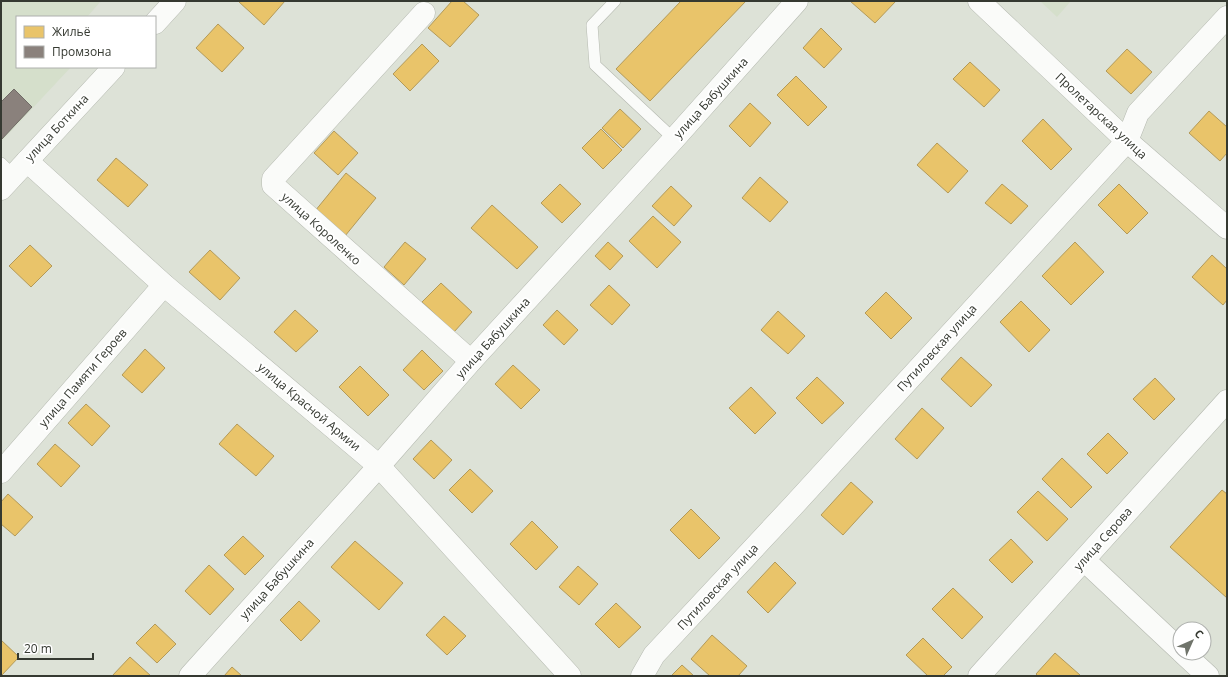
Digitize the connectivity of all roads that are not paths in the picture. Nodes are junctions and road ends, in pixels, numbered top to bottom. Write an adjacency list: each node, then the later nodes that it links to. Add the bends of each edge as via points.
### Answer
1 (176, 1): 7 (street)
2 (615, 1): 9 (lane, via 592,25 595,65)
3 (797, 1): 9 (street, улица Бабушкина)
4 (979, 1): 10 (street, Пролетарская улица)
5 (424, 13): 14 (street, улица Короленко, via 273,179 272,185)
6 (1227, 17): 10 (street, Путиловская улица, via 1138,112)
7 (156, 22)
8 (113, 68): 11 (street, улица Боткина)
9 (674, 139): 14 (street, улица Бабушкина)
10 (1126, 142): 12 (street, Пролетарская улица); 23 (street, Путиловская улица, via 794,506 654,655)
11 (10, 172): 13 (street, улица Красной Армии)
12 (1227, 228)
13 (164, 285): 16 (street, улица Красной Армии); 17 (street, улица Памяти Героев)
14 (471, 361): 16 (street, улица Бабушкина)
15 (1226, 403): 18 (street, улица Серова)
16 (379, 466): 21 (street, улица Бабушкина); 22 (street, улица Красной Армии)
17 (1, 472)
18 (1084, 560): 19 (street); 24 (street, улица Серова)
19 (1172, 642)
20 (1192, 661): 25 (street)
21 (190, 676)
22 (570, 676)
23 (642, 676)
24 (979, 676)
25 (1208, 676)

